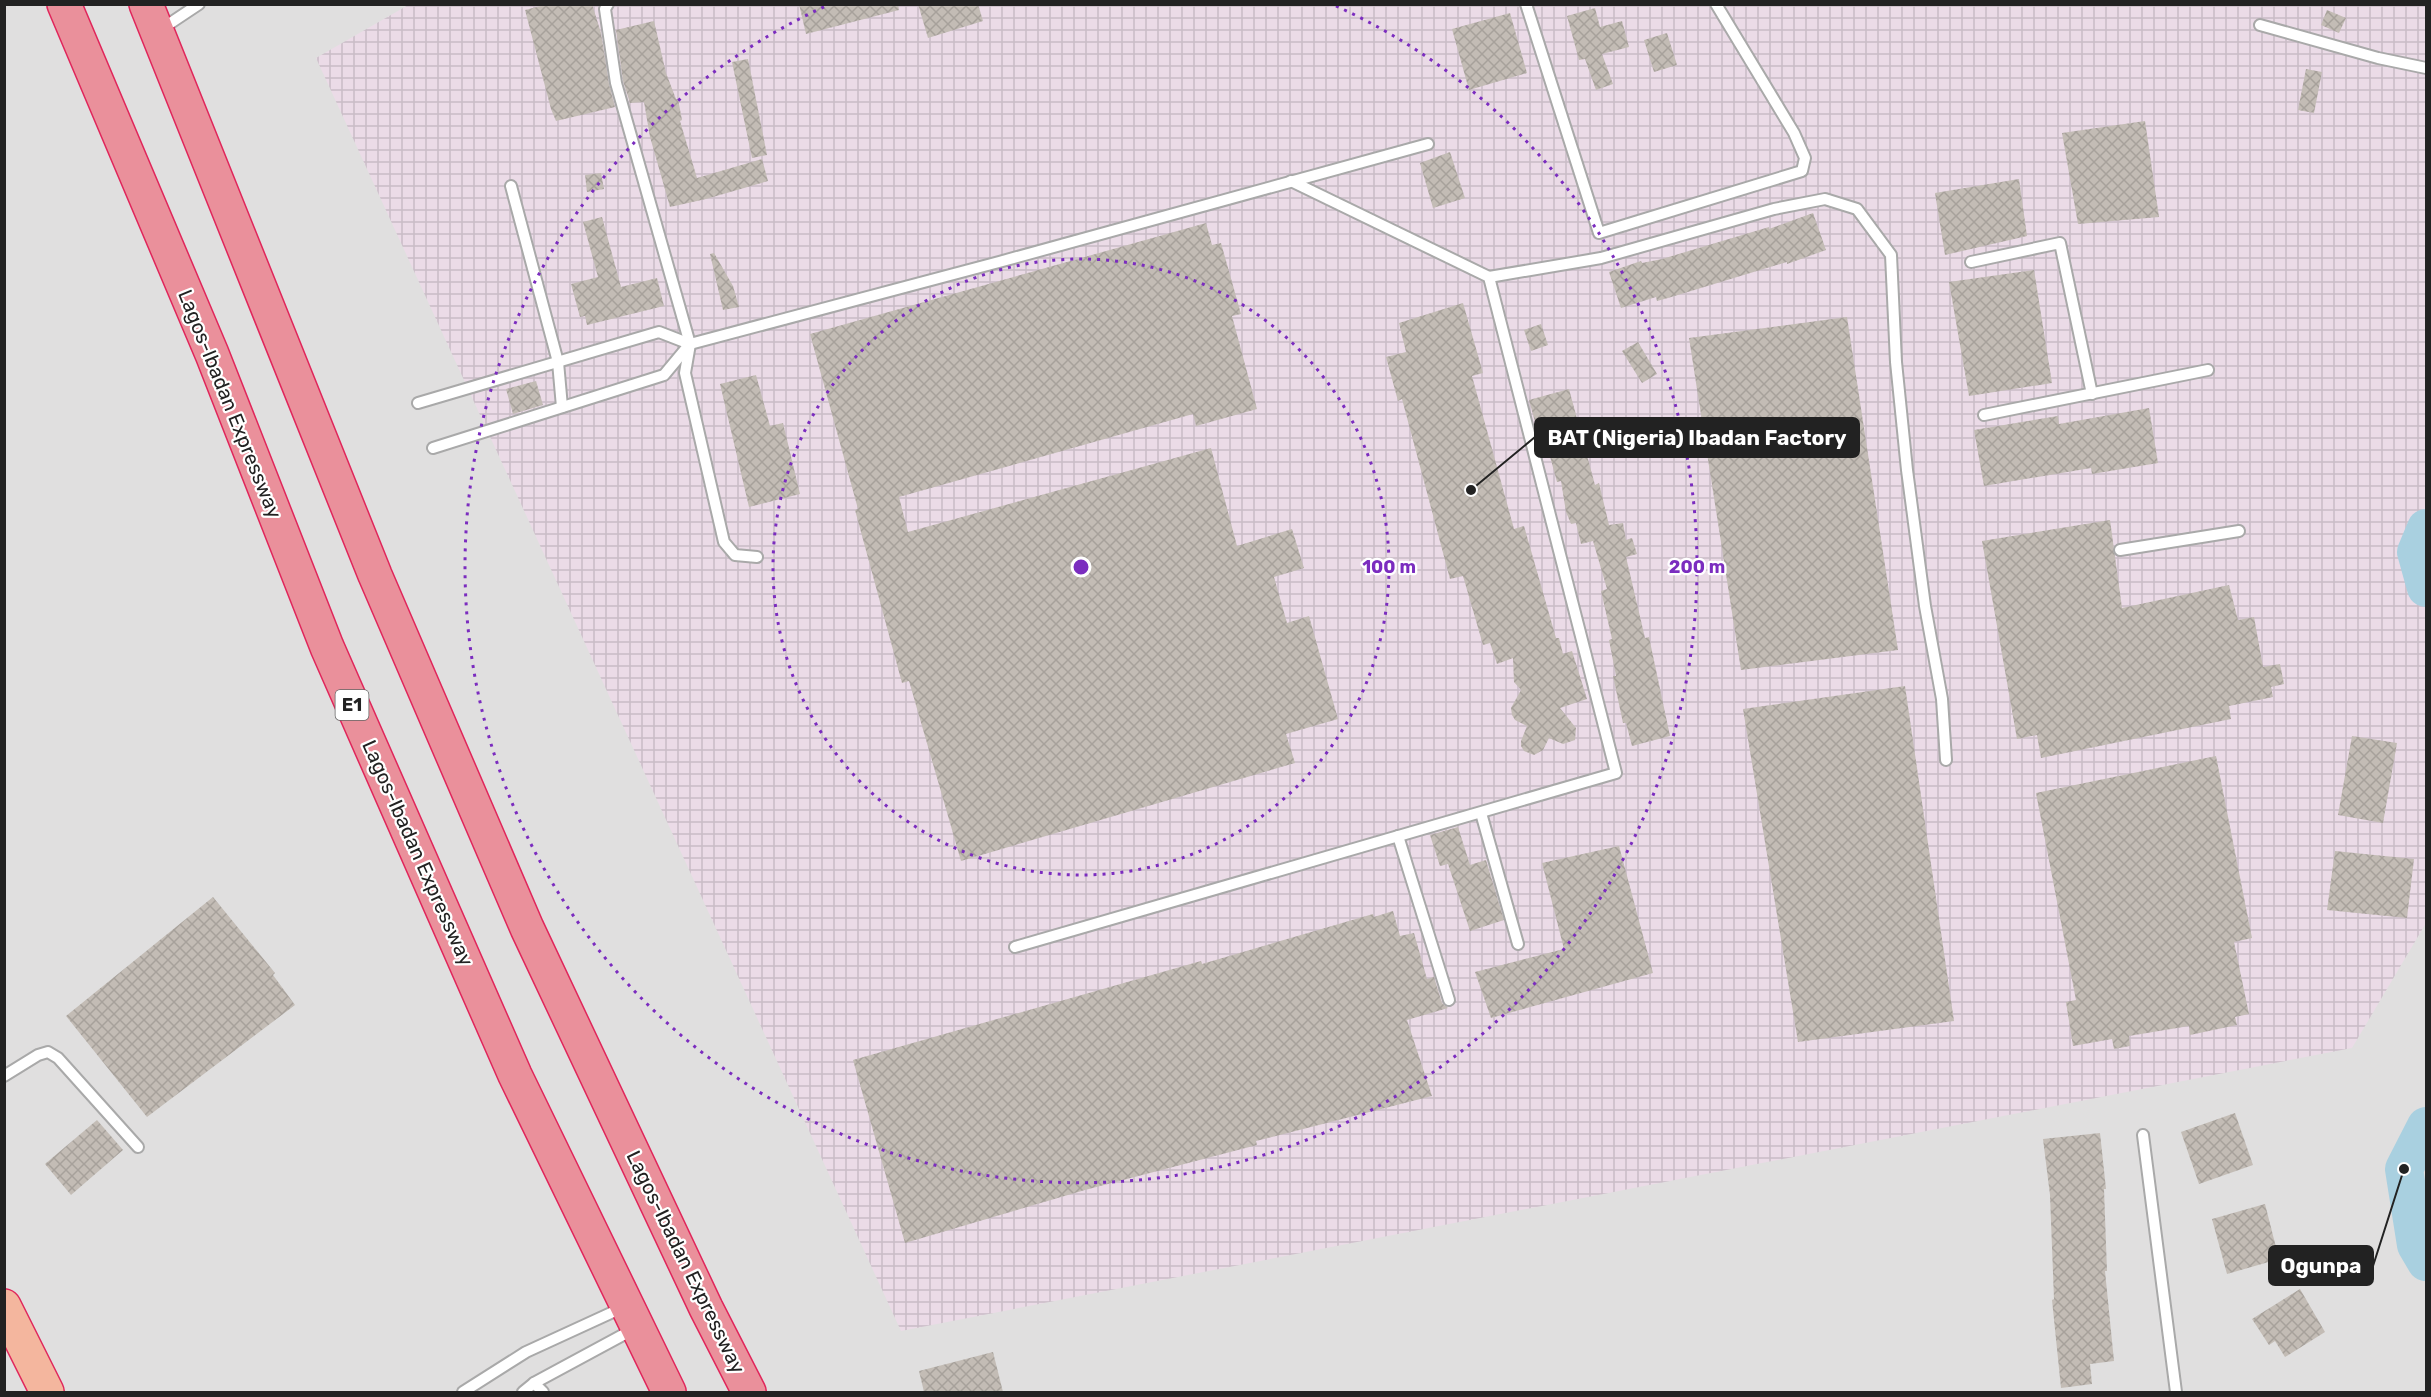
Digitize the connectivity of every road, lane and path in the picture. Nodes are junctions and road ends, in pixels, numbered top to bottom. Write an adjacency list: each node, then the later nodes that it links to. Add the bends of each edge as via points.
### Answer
1 (64, 4): 35 (highway, Lagos-Ibadan Expressway / E1, via 212,354 327,647 515,1075)
2 (199, 4): 6 (lane)
3 (608, 4): 14 (lane, via 605,9 616,83)
4 (1526, 4): 5 (lane, via 1599,232 1802,171 1805,158 1794,133)
5 (1716, 4)
6 (152, 18): 42 (highway, Lagos-Ibadan Expressway, via 375,575 526,928)
7 (2260, 25): 8 (lane)
8 (2427, 68)
9 (1428, 144): 10 (lane)
10 (1291, 182): 13 (lane); 14 (lane)
11 (511, 186): 15 (lane)
12 (1971, 262): 17 (lane, via 2060,243)
13 (1489, 277): 25 (lane, via 1601,258 1774,209 1825,199 1857,209 1891,255 1907,470 1942,699); 26 (lane, via 1616,773)
14 (690, 344): 15 (lane, via 659,332); 19 (lane, via 664,375); 24 (lane, via 685,373 724,542 735,555)
15 (558, 362): 18 (lane); 19 (lane)
16 (2208, 370): 17 (lane)
17 (2092, 394): 20 (lane)
18 (418, 403)
19 (562, 407): 21 (lane)
20 (1984, 415)
21 (433, 448)
22 (2239, 531): 23 (lane)
23 (2120, 550)
24 (757, 557)
25 (1946, 760)
26 (1480, 813): 27 (lane); 28 (lane)
27 (1398, 836): 29 (lane); 30 (lane)
28 (1518, 944)
29 (1015, 947)
30 (1449, 1000)
31 (4, 1076): 33 (lane, via 48,1052 58,1058)
32 (2143, 1135): 43 (lane)
33 (138, 1147)
34 (4, 1306): 37 (highway)
35 (632, 1317): 36 (lane); 38 (lane, via 526,1352); 41 (highway, Lagos-Ibadan Expressway / E1)
36 (534, 1383): 39 (lane); 40 (lane)
37 (47, 1392)
38 (463, 1392)
39 (523, 1392)
40 (543, 1392)
41 (669, 1392)
42 (749, 1392)
43 (2176, 1392)

